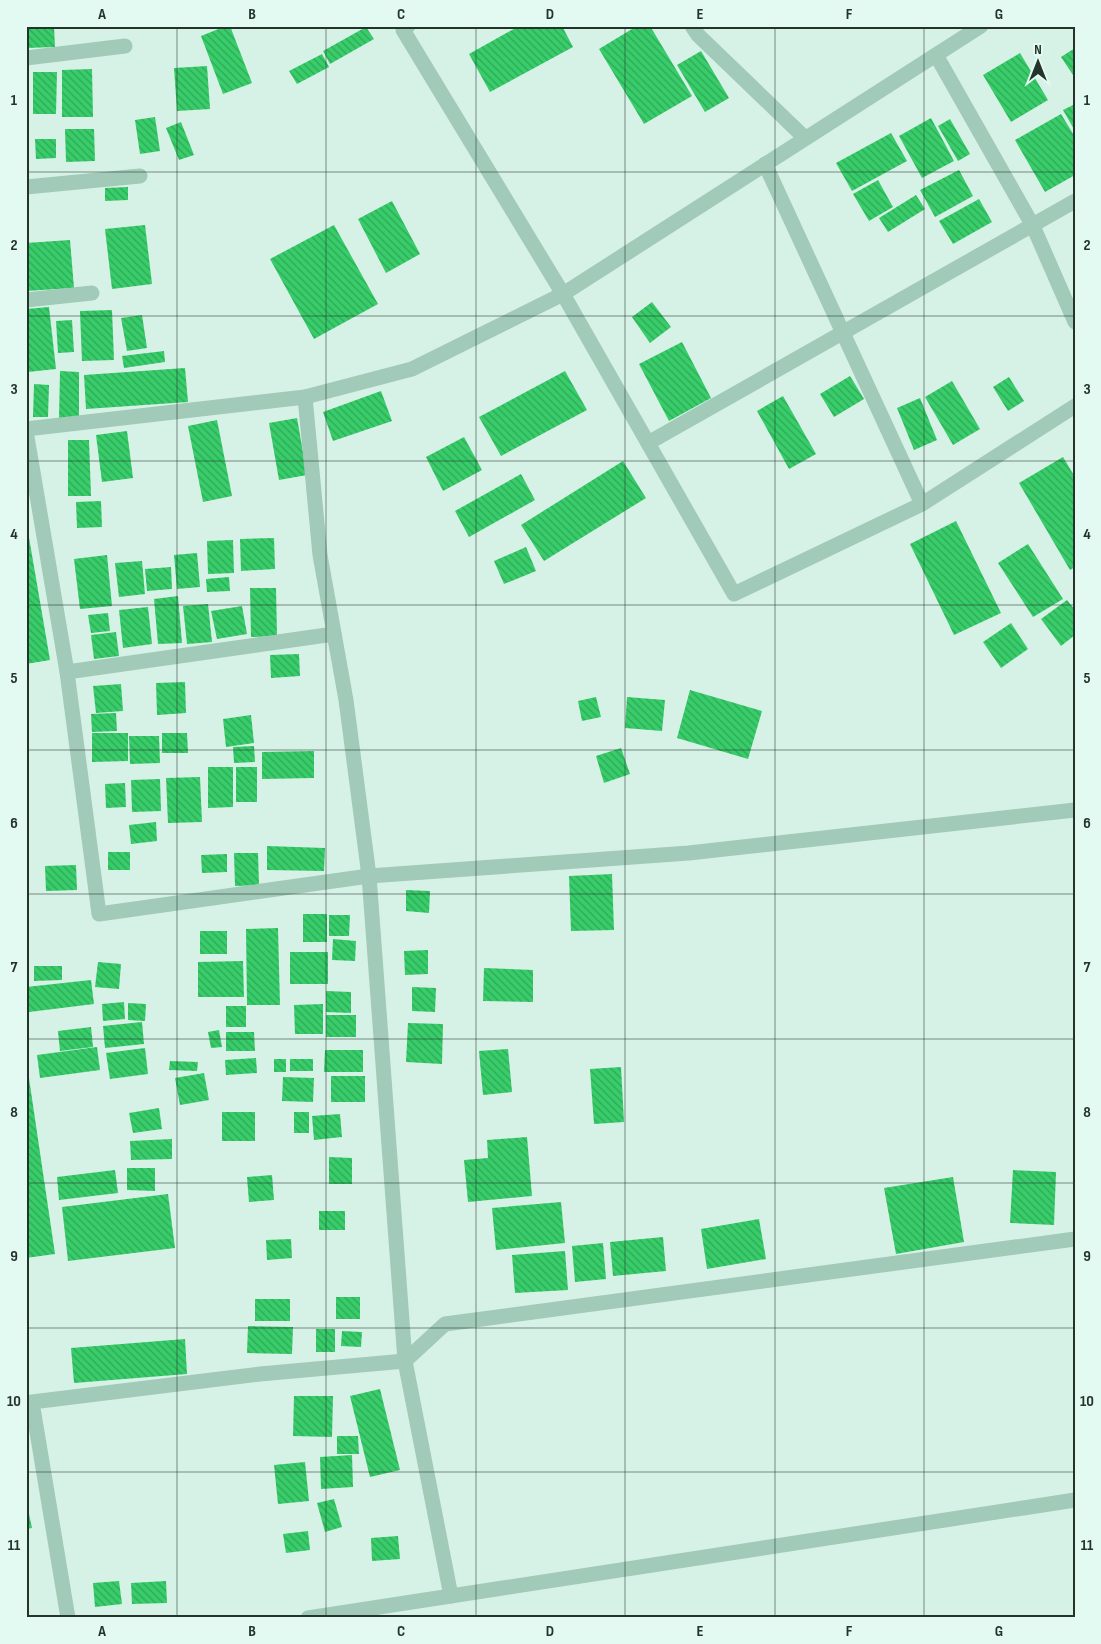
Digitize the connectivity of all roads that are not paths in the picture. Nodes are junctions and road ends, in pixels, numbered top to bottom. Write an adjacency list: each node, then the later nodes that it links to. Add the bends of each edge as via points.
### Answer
1 (408, 26): 14 (street, via 403,30)
2 (692, 26): 7 (street)
3 (980, 26): 5 (street)
4 (125, 46): 6 (street)
5 (936, 55): 7 (street); 12 (street)
6 (26, 58)
7 (805, 138): 8 (street)
8 (765, 164): 14 (street); 17 (street)
9 (140, 176): 10 (street)
10 (26, 187)
11 (1075, 202): 12 (street)
12 (1033, 226): 16 (street); 17 (street)
13 (92, 293): 15 (street)
14 (563, 294): 18 (street, via 412,369); 21 (street)
15 (26, 300)
16 (1075, 322)
17 (843, 333): 21 (street); 22 (street)
18 (305, 397): 20 (street); 23 (street, via 320,555)
19 (1075, 406): 22 (street)
20 (26, 430): 24 (street)
21 (648, 443): 22 (street, via 734,594)
22 (922, 504)
23 (334, 634): 24 (street); 26 (street)
24 (67, 672): 26 (street, via 99,914)
25 (1075, 810): 26 (street, via 689,852)
26 (369, 876): 28 (street)
27 (1075, 1239): 28 (street, via 445,1324)
28 (405, 1361): 30 (street); 31 (street, via 260,1374 32,1402)
29 (1075, 1500): 30 (street)
30 (451, 1596): 32 (street)
31 (68, 1618)
32 (308, 1618)

